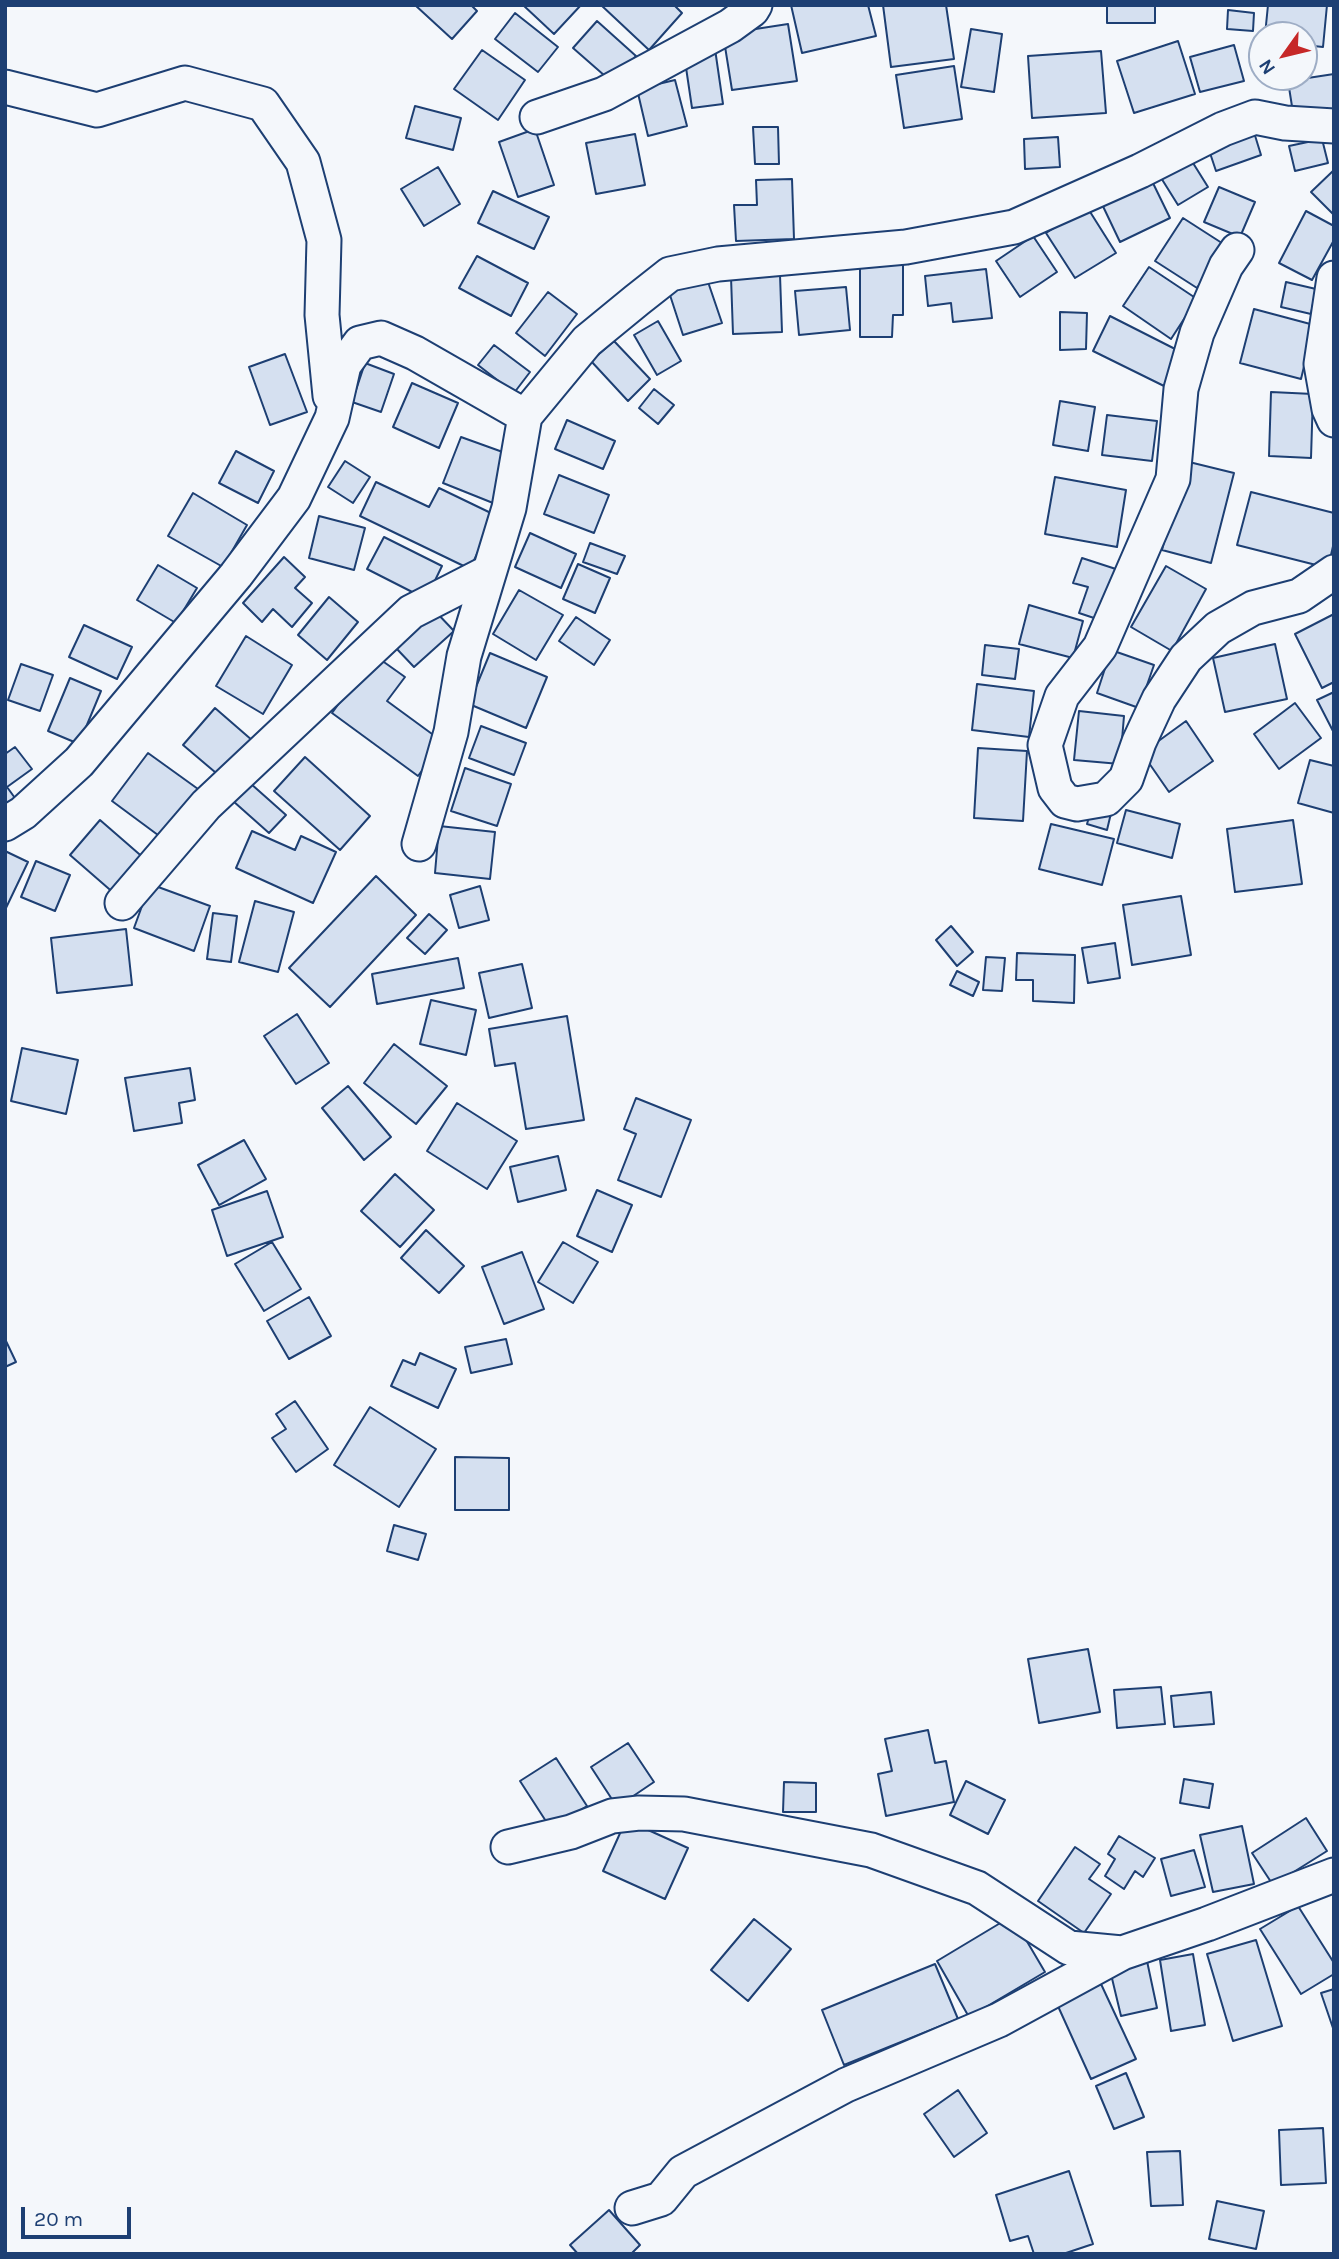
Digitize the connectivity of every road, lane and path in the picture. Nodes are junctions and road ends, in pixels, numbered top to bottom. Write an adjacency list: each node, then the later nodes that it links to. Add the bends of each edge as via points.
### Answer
1 (755, 5): 3 (street, via 730,26 604,94)
2 (5, 87): 8 (street, via 97,110 185,83 263,104 303,162 324,240 322,315)
3 (537, 117)
4 (1334, 125): 7 (street, via 1255,117 1014,227 906,247 718,264 670,274 587,341)
5 (1237, 250): 11 (street, via 1197,333 1181,388 1173,478 1100,647 1062,696 1045,745 1055,788 1065,801 1077,804 1106,799 1126,779 1159,699 1186,658 1218,628 1253,608 1299,596)
6 (1334, 278): 9 (street, via 1321,364)
7 (525, 416): 8 (street, via 381,338 360,343 344,365); 10 (street, via 509,508)
8 (332, 418): 12 (street, via 295,498 236,575 79,762)
9 (1334, 420)
10 (489, 572): 13 (street); 14 (street, via 411,612 206,805)
11 (1334, 572)
12 (5, 824)
13 (419, 844)
14 (122, 903)
15 (508, 1847): 17 (street, via 571,1832 612,1816 684,1814 871,1850 977,1888 1069,1948)
16 (1334, 1875): 17 (street)
17 (1122, 1953): 18 (street, via 999,2020 846,2085 683,2172 661,2199)
18 (632, 2208)

